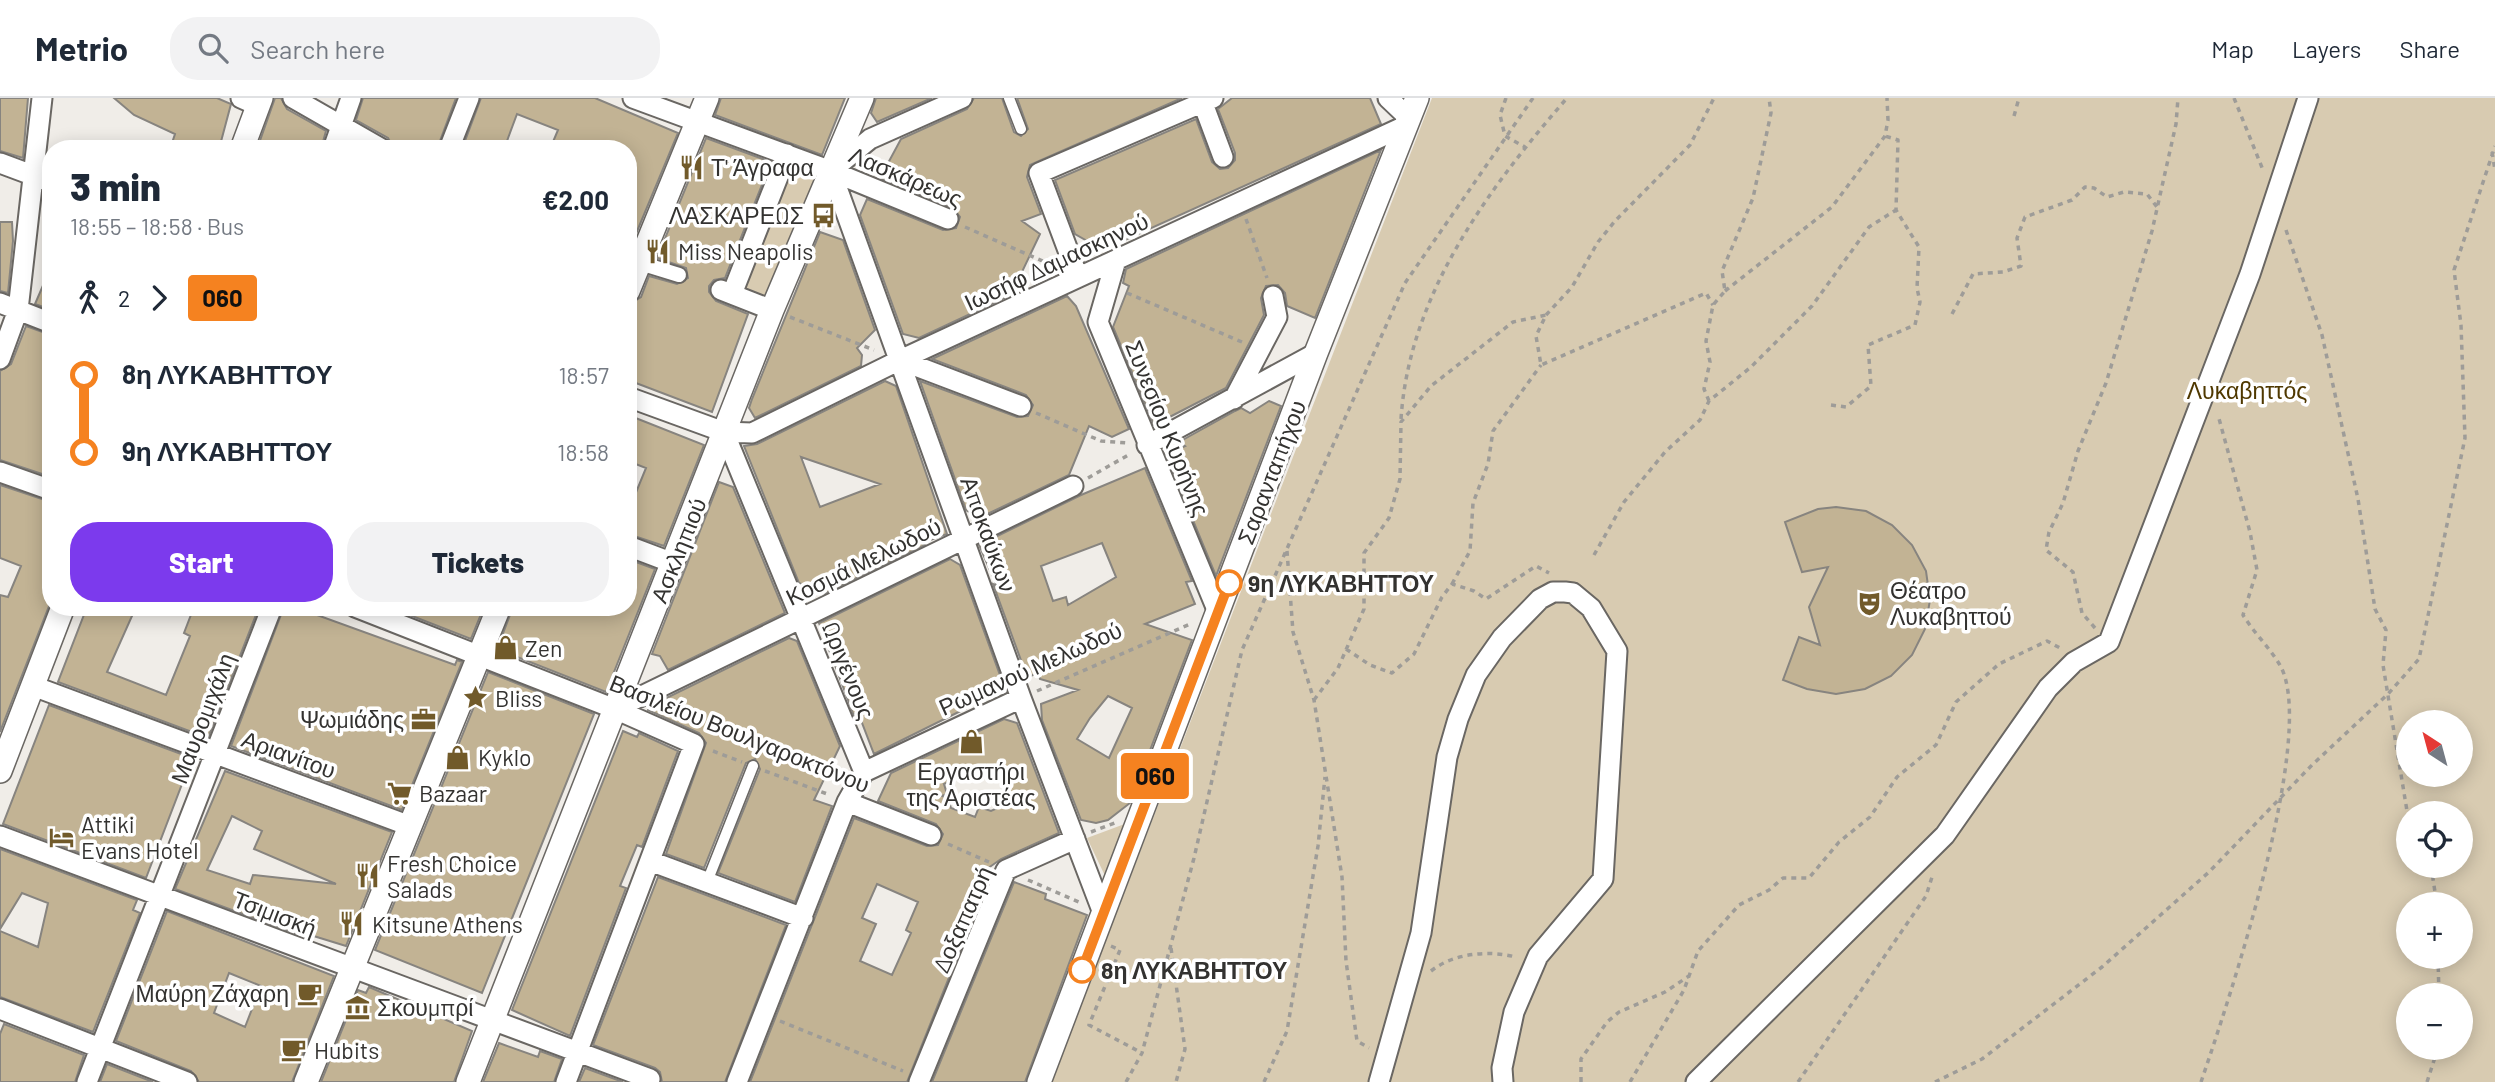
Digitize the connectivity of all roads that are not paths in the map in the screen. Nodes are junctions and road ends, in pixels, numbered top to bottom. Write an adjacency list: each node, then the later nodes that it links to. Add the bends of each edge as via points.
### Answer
1 (42, 98): 26 (street)
2 (293, 98): 16 (street)
3 (351, 98): 16 (street)
4 (469, 98): 21 (street)
5 (634, 98): 15 (street, Λασκάρεως)
6 (707, 98): 15 (street)
7 (862, 98): 25 (street, Ασκληπιού)
8 (962, 98): 25 (street, via 870,139)
9 (1009, 98): 17 (lane)
10 (1388, 98): 14 (street)
11 (2308, 98): 92 (street, via 2207,392 2109,642 2074,662 2048,688 1945,835)
12 (1206, 100): 23 (street); 33 (street, via 1038,173)
13 (254, 101): 18 (street)
14 (1411, 114): 29 (street, Ιωσήφ Δαμασκηνού); 38 (street, Σαρανταπήχου)
15 (697, 122): 22 (street, Λασκάρεως); 30 (street)
16 (341, 125): 19 (street); 20 (street)
17 (1021, 129)
18 (244, 140)
19 (336, 140)
20 (367, 140)
21 (453, 140)
22 (787, 154): 25 (street, Λασκάρεως); 36 (street, via 727,292)
23 (1223, 157)
24 (0, 163): 26 (street)
25 (831, 171): 28 (street, Λασκάρεως); 36 (street, Ασκληπιού); 40 (street, Αποκαύκων)
26 (32, 175): 27 (street); 35 (street)
27 (42, 179)
28 (948, 219)
29 (1116, 260): 33 (street, Ιωσήφ Δαμασκηνού); 45 (street, Συνεσίου Κυρήνης, via 1098,322)
30 (640, 263): 31 (street); 32 (street)
31 (637, 270)
32 (679, 275)
33 (1078, 277): 40 (street, Ιωσήφ Δαμασκηνού)
34 (1273, 296): 41 (street, via 1277,317)
35 (9, 306): 37 (street); 39 (street)
36 (772, 310): 44 (street, Ασκληπιού)
37 (42, 319)
38 (1316, 353): 41 (street); 52 (street, Σαρανταπήχου)
39 (0, 359)
40 (900, 360): 43 (street); 44 (street, Ιωσήφ Δαμασκηνού, via 752,433); 49 (street, Αποκαύκων)
41 (1234, 399): 45 (street)
42 (637, 400): 44 (street)
43 (1021, 406)
44 (724, 432): 51 (street, Ασκληπιού); 57 (street, Ωριγένους)
45 (1147, 445): 52 (street, Συνεσίου Κυρήνης)
46 (0, 472): 48 (street)
47 (1073, 486): 49 (street, Κοσμά Μελωδού)
48 (42, 488)
49 (965, 538): 57 (street, Κοσμά Μελωδού); 60 (street, Αποκαύκων)
50 (637, 549): 51 (street)
51 (673, 563): 61 (street, Ασκληπιού)
52 (1218, 612): 74 (street, Σαρανταπήχου)
53 (60, 616): 59 (street)
54 (268, 616): 62 (street, Μαυρομιχάλη)
55 (377, 616): 58 (street, Βασιλείου Βουλγαροκτόνου)
56 (495, 616): 58 (street)
57 (802, 618): 61 (street, Κοσμά Μελωδού); 65 (street, Ωριγένους)
58 (479, 657): 61 (street, Βασιλείου Βουλγαροκτόνου); 67 (street)
59 (33, 685): 62 (street, Αριανίτου); 64 (street)
60 (1021, 698): 65 (street, Ρωμανού Μελωδού); 70 (street, Αποκαύκων)
61 (615, 709): 71 (street, Βασιλείου Βουλγαροκτόνου, via 694,744); 78 (street, Ασκληπιού)
62 (215, 753): 67 (street, Αριανίτου); 73 (street, Μαυρομιχάλη)
63 (753, 766): 72 (lane)
64 (0, 771)
65 (864, 772): 66 (street)
66 (847, 802): 68 (street, Βασιλείου Βουλγαροκτόνου); 75 (street)
67 (410, 825): 76 (street)
68 (931, 835)
69 (0, 836): 73 (street, Τσιμισκή)
70 (1075, 839): 74 (street, Αποκαύκων); 82 (street, Δοξαπατρή, via 1006,870)
71 (650, 862): 72 (street); 80 (street)
72 (707, 882): 75 (street)
73 (160, 896): 76 (street, Τσιμισκή); 79 (street, Μαυρομιχάλη)
74 (1103, 913): 89 (street, Σαρανταπήχου)
75 (803, 918): 88 (street)
76 (352, 968): 78 (street, Τσιμισκή); 85 (street)
77 (0, 1009): 79 (street)
78 (492, 1021): 80 (street, Τσιμισκή); 86 (street, Ασκληπιού)
79 (101, 1048): 83 (street, Μαυρομιχάλη); 84 (street)
80 (577, 1053): 81 (street, Τσιμισκή); 87 (street)
81 (650, 1079)
82 (920, 1080)
83 (88, 1082)
84 (187, 1082)
85 (306, 1082)
86 (468, 1082)
87 (566, 1082)
88 (737, 1082)
89 (1039, 1082)
90 (1379, 1082): 91 (street, via 1421,933 1447,757 1458,719 1476,674 1528,608 1553,592 1573,593 1583,600 1617,651 1603,878 1536,961 1514,1012)
91 (1503, 1082)
92 (1696, 1082)

